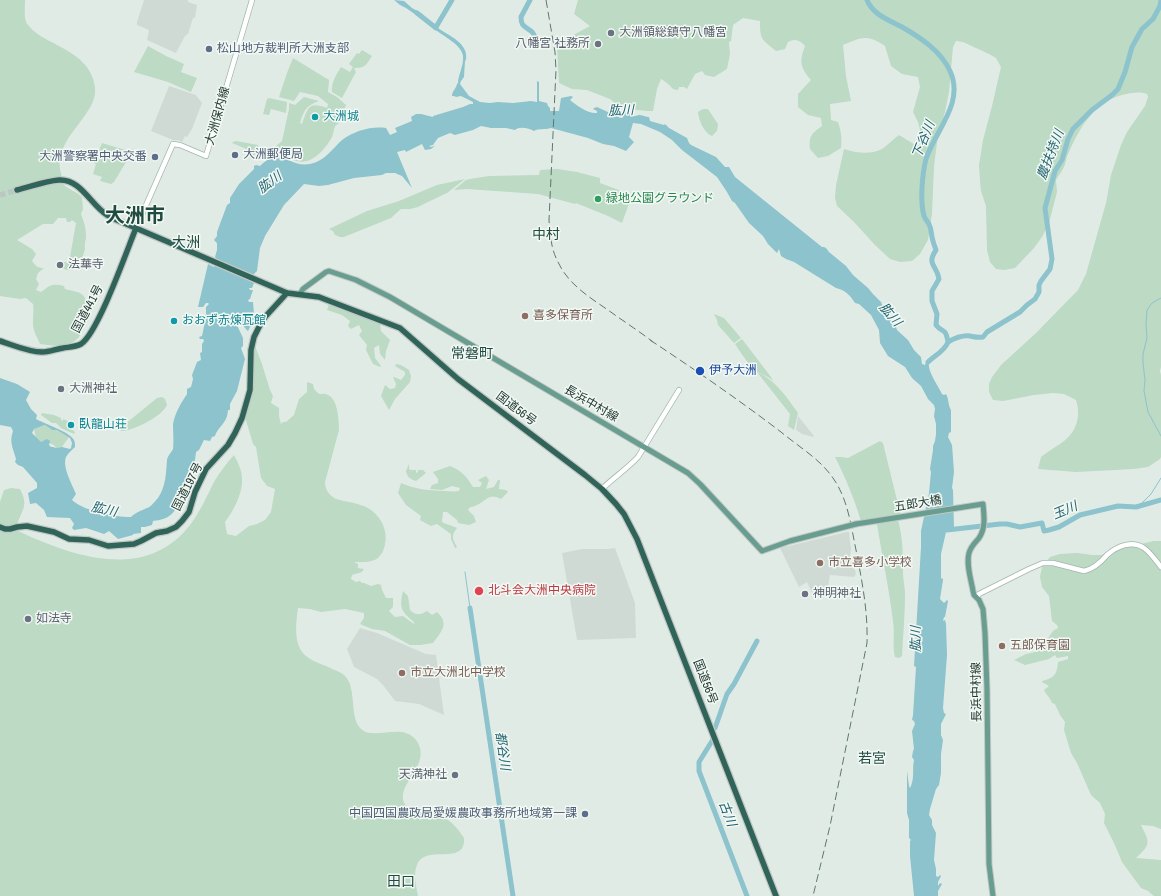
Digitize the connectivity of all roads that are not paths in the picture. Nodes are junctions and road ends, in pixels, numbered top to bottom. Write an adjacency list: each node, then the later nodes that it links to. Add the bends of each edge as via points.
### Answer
1 (252, 0): 3 (main road, 大洲保内線, via 206,156 173,144)
2 (17, 190): 3 (highway, 国道56号, via 51,181 69,181 83,190 107,215)
3 (136, 228): 4 (highway, 国道56号); 6 (highway, 国道441号, via 100,314 83,342 73,347 42,352)
4 (288, 293): 5 (highway, 国道56号); 12 (highway, 国道197号, via 265,317 254,337 249,395 235,433 228,445 206,469 189,512 176,527 134,544 108,546 89,540 69,539 54,532 27,526 10,529)
5 (300, 294): 8 (main road, 長浜中村線, via 308,284 329,271 356,280 416,312); 9 (highway, 国道56号, via 319,297 403,330 458,379)
6 (0, 342)
7 (679, 390): 8 (main road)
8 (644, 447): 9 (main road, via 633,462); 11 (main road, 長浜中村線, bridge, via 694,478 762,551 821,532)
9 (602, 489): 15 (highway, 国道56号, via 624,514 637,539)
10 (975, 505): 11 (main road, 五郎大橋); 14 (main road, 長浜中村線, via 983,504 984,521 980,537 973,544 968,562)
11 (864, 523)
12 (0, 527)
13 (1161, 567): 14 (main road, via 1143,547 1128,545 1118,547 1092,568 1084,571 1053,563 1042,563)
14 (976, 597): 16 (main road, 長浜中村線, via 983,609 985,639 989,864)
15 (776, 896)
16 (992, 896)

